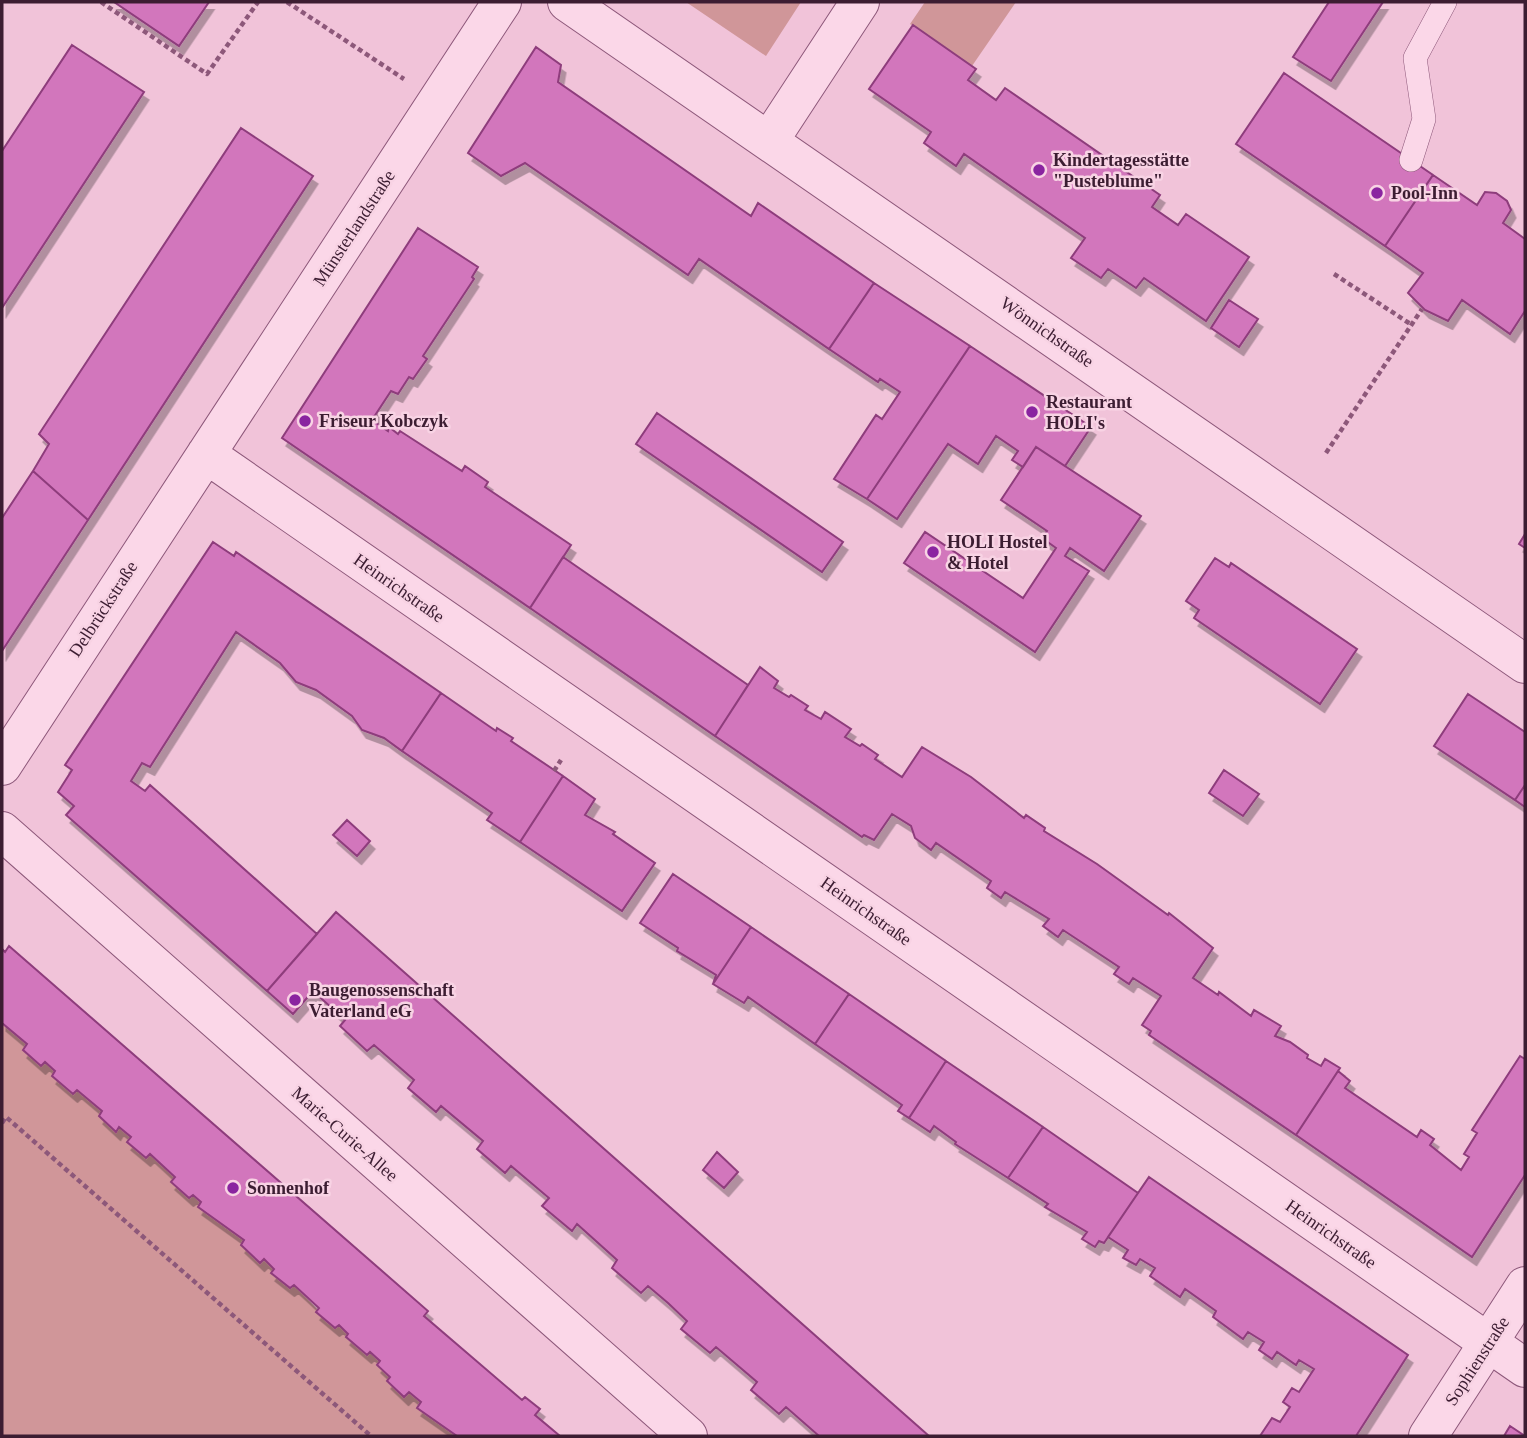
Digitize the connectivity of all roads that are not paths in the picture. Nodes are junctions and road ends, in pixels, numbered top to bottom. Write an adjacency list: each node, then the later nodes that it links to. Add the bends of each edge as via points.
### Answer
1 (502, 2): 7 (street, Münsterlandstraße)
2 (567, 2): 5 (street, Wönnichstraße)
3 (860, 2): 5 (street)
4 (1445, 2): 6 (lane, via 1415,58 1424,119)
5 (769, 141): 8 (street, Wönnichstraße)
6 (1410, 160)
7 (206, 454): 9 (street, Delbrückstraße); 12 (street, Heinrichstraße)
8 (1525, 664)
9 (2, 766)
10 (2, 831): 14 (street, Marie-Curie-Allee)
11 (1525, 1286): 12 (street, Sophienstraße)
12 (1489, 1343): 13 (street, Heinrichstraße); 15 (street, Sophienstraße)
13 (1525, 1368)
14 (688, 1436)
15 (1428, 1436)

